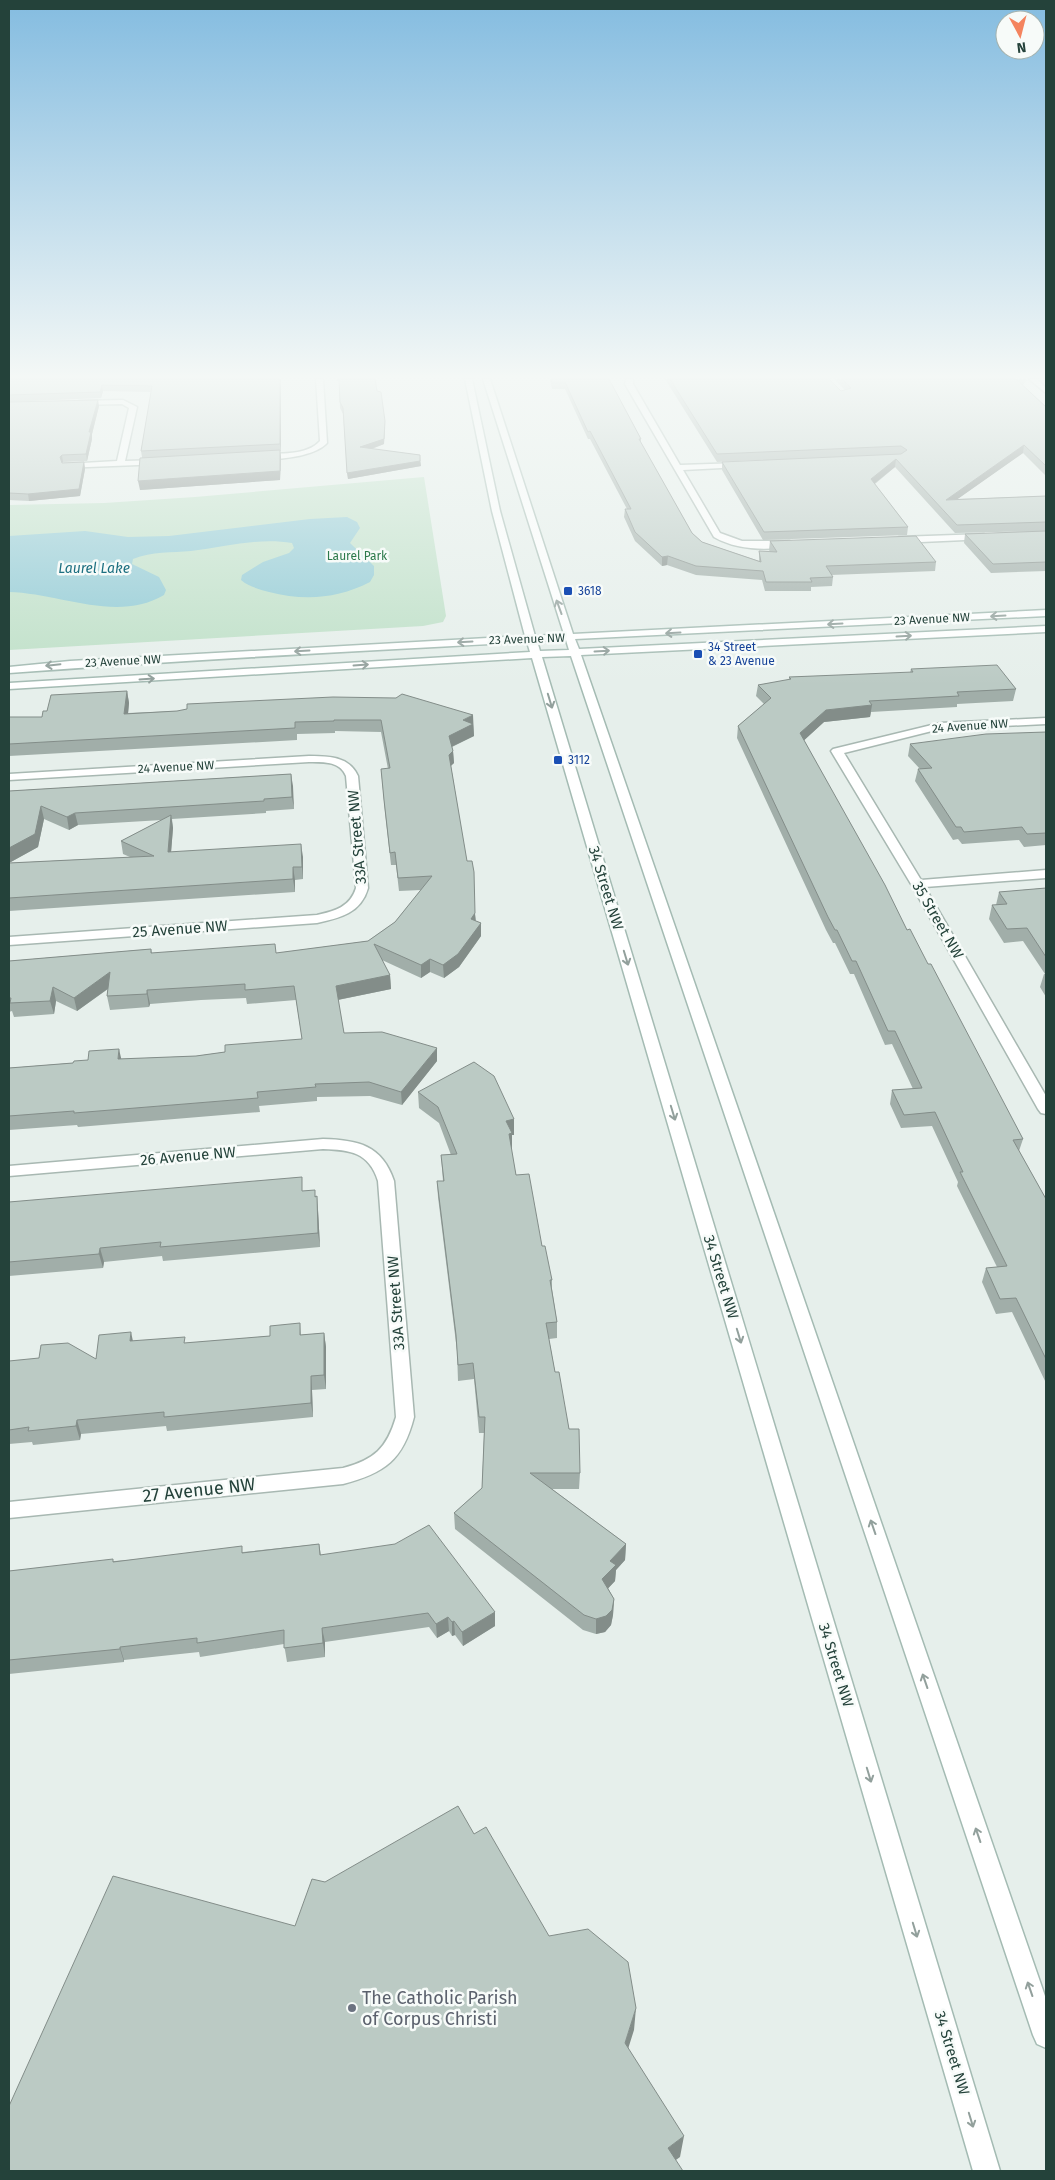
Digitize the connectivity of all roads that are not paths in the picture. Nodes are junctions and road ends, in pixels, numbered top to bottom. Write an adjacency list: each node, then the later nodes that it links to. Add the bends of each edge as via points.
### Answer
1 (488, 481): 9 (main road, 34 Street NW)
2 (517, 481): 10 (main road, one-way to 2)
3 (685, 481): 6 (main road, via 720,537 751,544)
4 (997, 537): 5 (main road)
5 (889, 540)
6 (801, 543)
7 (1046, 613): 10 (main road, 23 Avenue NW, one-way to 10)
8 (1046, 629): 10 (main road, 23 Avenue NW, one-way to 8)
9 (531, 639): 10 (main road, 23 Avenue NW); 11 (main road, 34 Street NW); 12 (main road, 23 Avenue NW, one-way to 12)
10 (573, 645): 11 (main road, 23 Avenue NW); 28 (main road, one-way to 10)
11 (536, 654): 13 (main road, 23 Avenue NW, one-way to 11); 29 (main road, 34 Street NW, one-way to 29)
12 (9, 670)
13 (9, 686)
14 (1046, 721): 15 (main road, 24 Avenue NW, via 940,726)
15 (837, 751): 19 (main road, 35 Street NW)
16 (343, 764): 17 (main road, 24 Avenue NW, via 309,759); 20 (main road, 33A Street NW, via 352,776 362,888 360,898)
17 (9, 777)
18 (1046, 874): 19 (main road)
19 (917, 884): 22 (main road, 35 Street NW)
20 (349, 909): 21 (main road, 25 Avenue NW, via 318,919)
21 (9, 941)
22 (1041, 1091): 23 (main road, 35 Street NW)
23 (1046, 1109)
24 (366, 1152): 25 (main road, 26 Avenue NW, via 342,1144 323,1144); 26 (main road, 33A Street NW, via 384,1170 386,1181 404,1417 401,1433)
25 (9, 1171)
26 (386, 1457): 27 (main road, 27 Avenue NW, via 360,1472 343,1476)
27 (9, 1510)
28 (1046, 2035)
29 (987, 2171)

